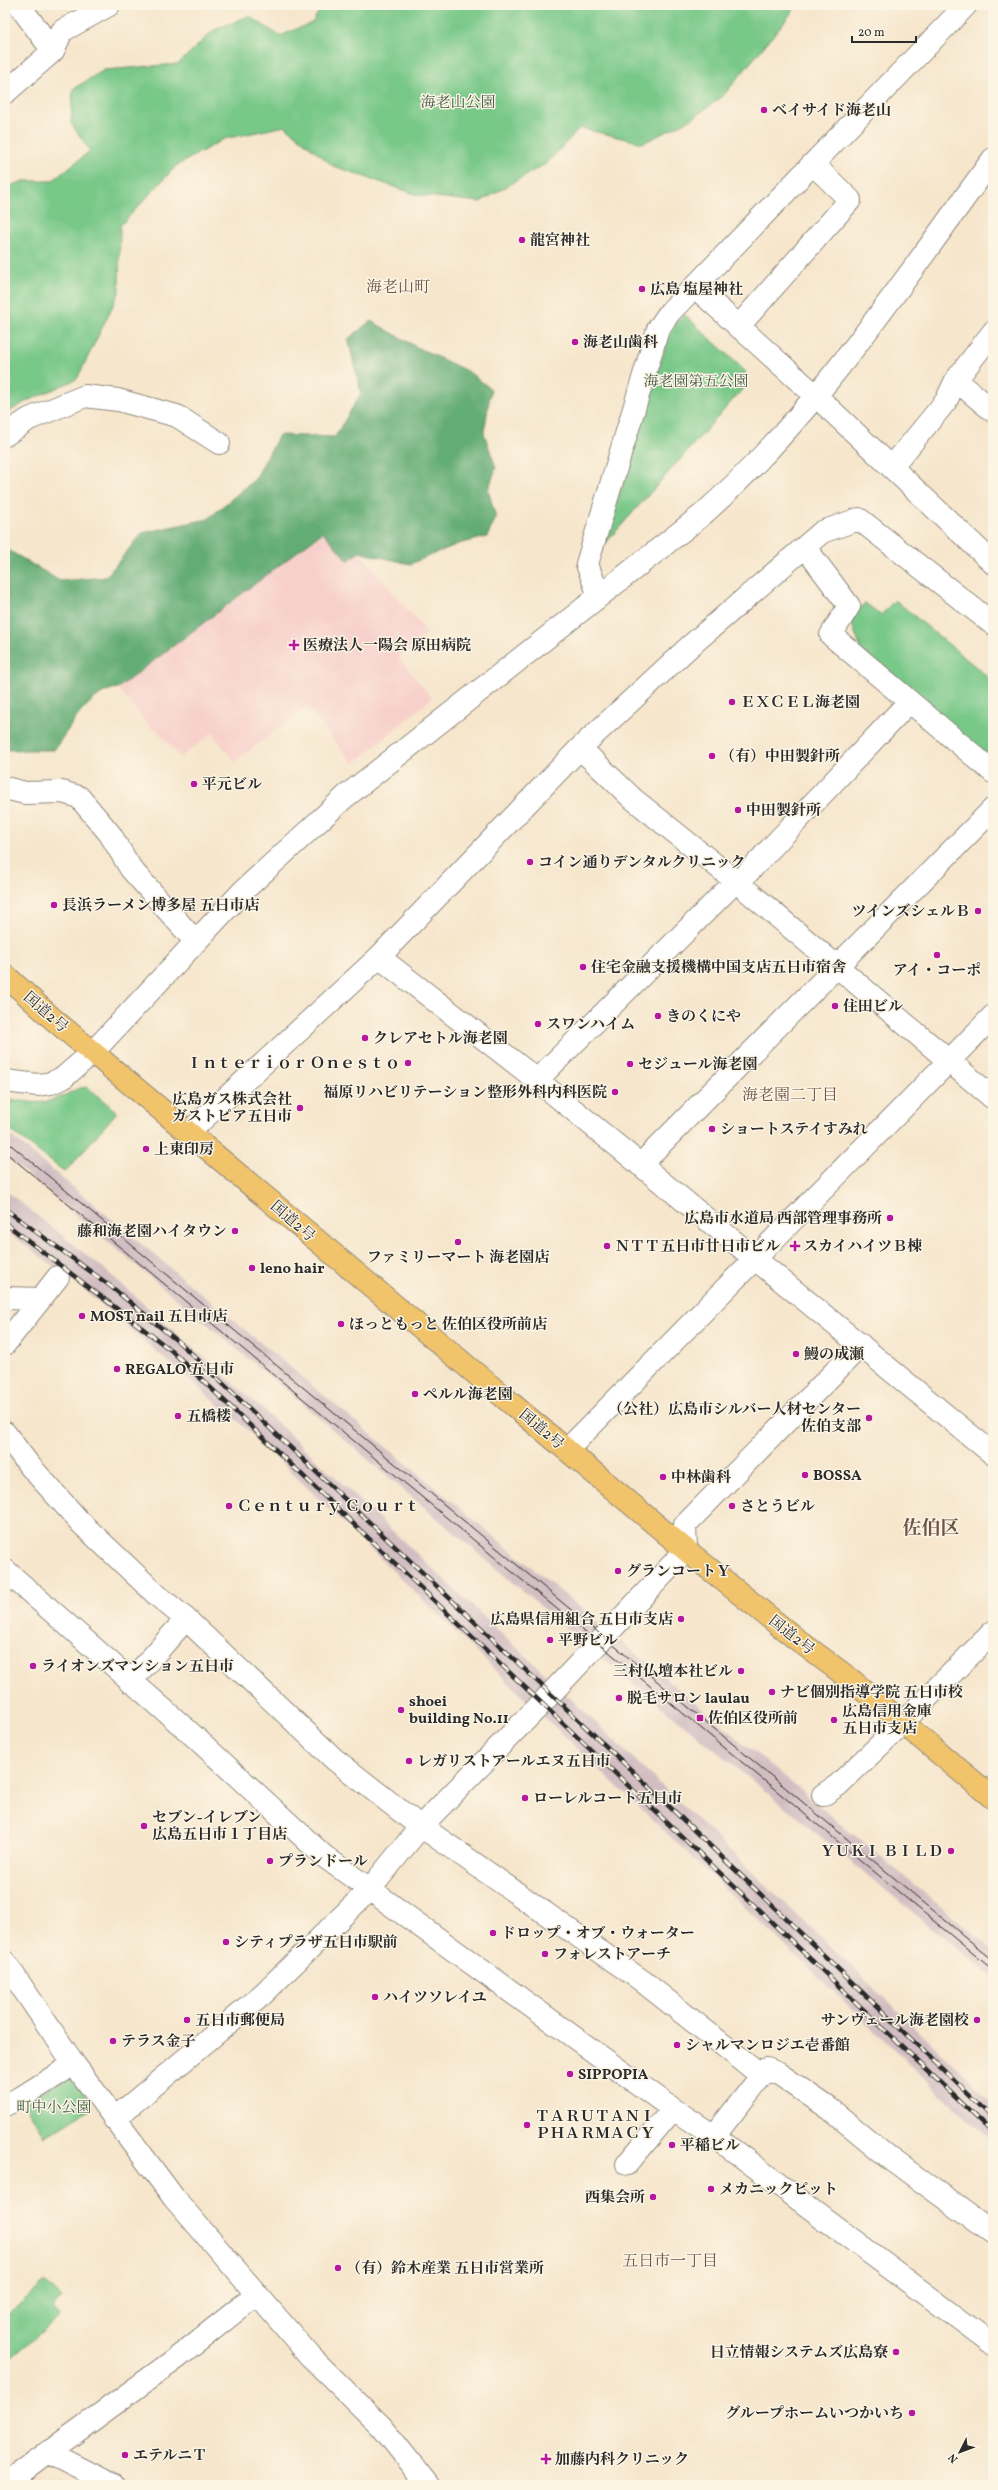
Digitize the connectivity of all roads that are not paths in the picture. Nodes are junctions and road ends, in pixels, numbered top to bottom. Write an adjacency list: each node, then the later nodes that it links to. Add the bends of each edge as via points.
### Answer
1 (19, 5): 4 (street)
2 (109, 5): 4 (street, via 62,31)
3 (966, 5): 7 (street)
4 (53, 51): 5 (street)
5 (5, 93)
6 (993, 159): 12 (street)
7 (813, 164): 8 (street); 9 (street, via 850,200)
8 (695, 287): 9 (street); 19 (street, via 670,312 658,329 594,534 587,564)
9 (738, 327): 12 (street)
10 (993, 332): 11 (street)
11 (956, 380): 13 (street); 16 (street, via 946,401)
12 (816, 396): 16 (street); 19 (street, via 729,490)
13 (993, 411)
14 (5, 436): 15 (street, via 29,419 85,396 118,400 177,416)
15 (219, 443)
16 (892, 467): 18 (street)
17 (805, 548): 20 (street, via 822,532 859,519); 21 (street, via 849,606 831,635); 22 (street, via 689,647)
18 (993, 563)
19 (599, 596): 27 (street, via 345,797 260,875)
20 (993, 624)
21 (909, 702): 23 (street); 26 (street)
22 (580, 748): 26 (street, via 632,798); 28 (street)
23 (993, 772)
24 (5, 788): 27 (street, via 26,793 62,792 80,796 110,834 131,869)
25 (993, 809): 29 (street)
26 (738, 882): 29 (street); 34 (street, via 730,887)
27 (195, 941): 32 (street)
28 (379, 957): 34 (street); 37 (street)
29 (836, 966): 33 (street); 38 (street)
30 (5, 975): 32 (highway, 国道2号)
31 (993, 1016): 33 (street)
32 (93, 1052): 35 (street, via 63,1078 51,1083 38,1085); 37 (highway, 国道2号)
33 (950, 1061): 36 (street); 39 (street)
34 (537, 1080): 38 (street)
35 (5, 1081)
36 (993, 1098)
37 (189, 1132): 46 (highway, 国道2号)
38 (640, 1165): 39 (street)
39 (756, 1260): 44 (street); 46 (street)
40 (58, 1276): 42 (street)
41 (5, 1298): 42 (street)
42 (40, 1299): 43 (street)
43 (5, 1344)
44 (861, 1345): 47 (street); 48 (street, via 685,1525)
45 (5, 1433): 50 (street, via 81,1523)
46 (567, 1450): 48 (highway, 国道2号)
47 (993, 1454)
48 (686, 1550): 53 (highway, 国道2号); 56 (street, via 542,1703)
49 (5, 1570): 52 (street)
50 (186, 1619): 52 (street); 56 (street, via 334,1759)
51 (993, 1632): 53 (street)
52 (130, 1682): 57 (street, via 196,1738 325,1857)
53 (902, 1722): 54 (street, via 838,1785); 55 (highway, 国道2号)
54 (823, 1795)
55 (993, 1798)
56 (422, 1825): 57 (street); 60 (street, via 641,1980 756,2071)
57 (370, 1889): 62 (street); 63 (street, via 263,1994)
58 (5, 1962): 59 (street)
59 (74, 2064): 61 (street); 63 (street)
60 (767, 2069): 64 (street); 66 (street, via 779,2074 830,2109 891,2159)
61 (5, 2105)
62 (674, 2109): 64 (street); 65 (street)
63 (114, 2119): 67 (street, via 174,2198)
64 (714, 2136): 68 (street)
65 (627, 2164)
66 (993, 2233)
67 (256, 2295): 69 (street, via 177,2358); 72 (street, via 310,2356 382,2427)
68 (993, 2345)
69 (48, 2452): 70 (street); 71 (street)
70 (5, 2484)
71 (113, 2485)
72 (428, 2485)

